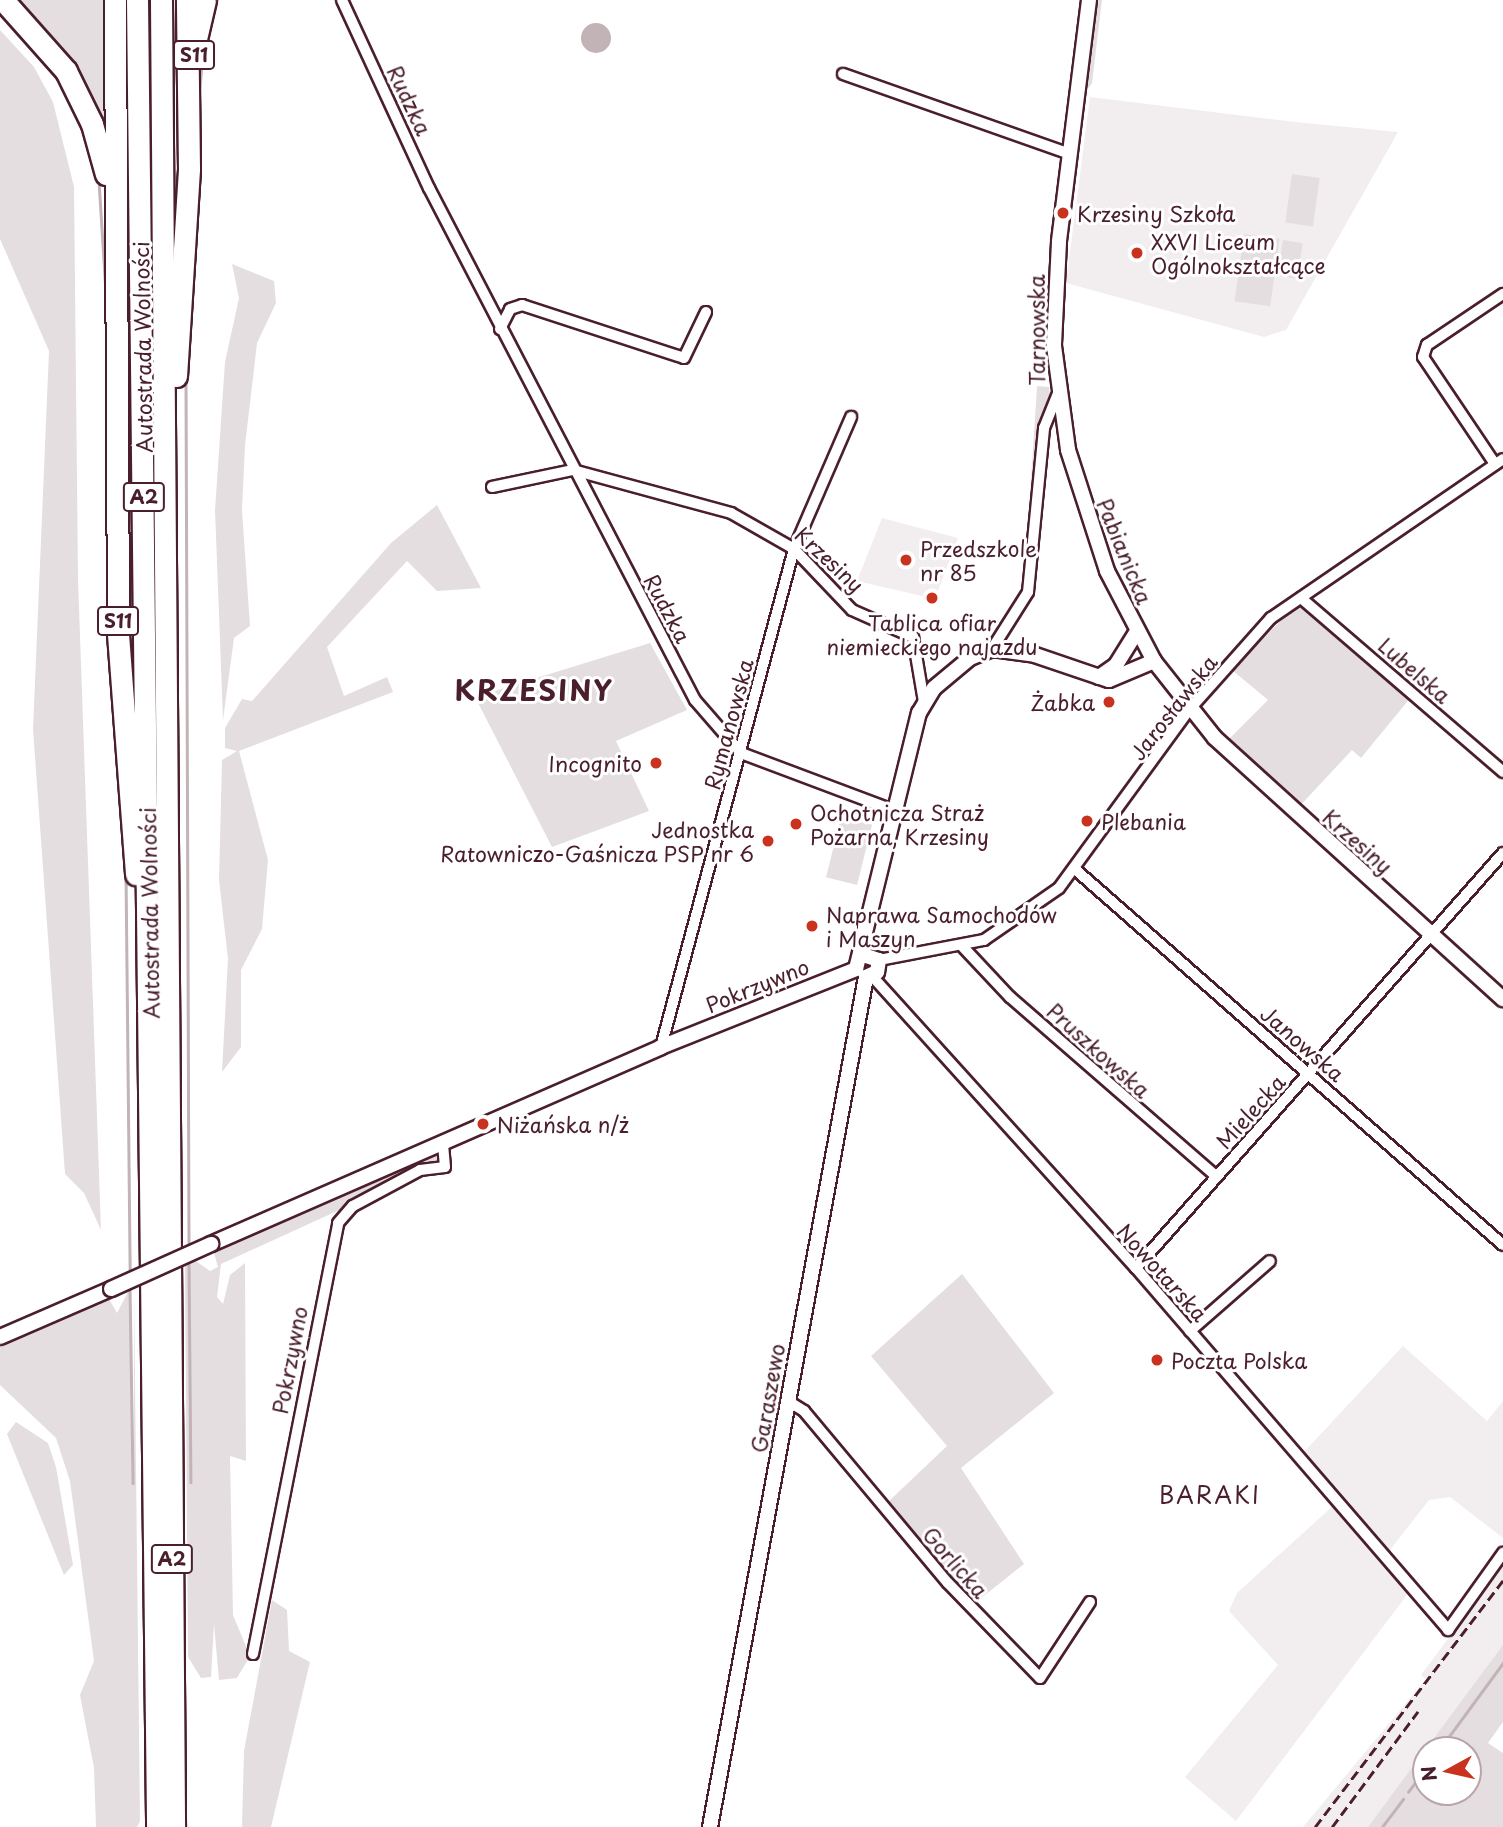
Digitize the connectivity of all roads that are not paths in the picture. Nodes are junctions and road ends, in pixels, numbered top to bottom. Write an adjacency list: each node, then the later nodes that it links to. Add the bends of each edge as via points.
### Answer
1 (3, 0): 12 (highway, via 49,48 85,106 102,153)
2 (115, 0): 12 (highway, S11)
3 (137, 0): 39 (highway, Autostrada Wolności / A2)
4 (161, 0): 21 (highway, Autostrada Wolności / A2)
5 (187, 0): 10 (highway)
6 (205, 0): 10 (highway, S11)
7 (342, 0): 15 (street, Rudzka)
8 (1089, 0): 11 (street, Tarnowska)
9 (843, 74): 11 (street)
10 (189, 111): 21 (highway, S11, via 186,240)
11 (1070, 153): 16 (street, Tarnowska, via 1057,268)
12 (115, 245): 39 (highway, S11, via 120,684)
13 (1503, 294): 18 (street, via 1427,345 1423,357)
14 (706, 312): 15 (street, via 684,358 522,304 510,309)
15 (500, 329): 19 (street, Rudzka)
16 (1058, 394): 24 (street, Pabianicka, via 1085,512); 25 (street, Tarnowska, via 1044,428 1028,592)
17 (851, 417): 22 (street, Rymanowska)
18 (1499, 461): 23 (street, Jarosławska)
19 (573, 470): 20 (street); 22 (street, Krzesiny, via 731,513); 30 (street, Rudzka, via 695,700)
20 (492, 487)
21 (164, 518): 55 (highway, Autostrada Wolności / A2)
22 (794, 549): 28 (street, Krzesiny, via 852,610 913,637); 30 (street, Rymanowska)
23 (1301, 598): 29 (street, Jarosławska, via 1271,618); 31 (street, Lubelska)
24 (1137, 631): 26 (street, Pabianicka); 27 (street, via 1116,666)
25 (992, 649): 27 (street, via 1017,650); 28 (street, Garaszewo, via 957,667)
26 (1154, 660): 27 (street, via 1115,679); 29 (street, Pabianicka)
27 (1099, 677)
28 (924, 702): 32 (street, Garaszewo)
29 (1189, 710): 34 (street, Jarosławska); 35 (street, Krzesiny)
30 (741, 753): 32 (street, Rudzka); 41 (street, Rymanowska)
31 (1503, 772)
32 (893, 810): 38 (street, Garaszewo)
33 (1503, 853): 35 (street, Mielecka)
34 (1077, 871): 36 (street, Jarosławska, via 1010,925); 42 (street, Janowska)
35 (1430, 936): 40 (street, Krzesiny); 42 (street, Mielecka)
36 (962, 947): 37 (street, Jarosławska); 44 (street, Pruszkowska, via 1028,1013)
37 (879, 960): 38 (street, via 873,953)
38 (863, 969): 41 (street, Pokrzywno); 47 (street, Nowotarska); 50 (street, Garaszewo)
39 (150, 994): 54 (highway, Autostrada Wolności / A2)
40 (1503, 999)
41 (661, 1047): 43 (street, Pokrzywno)
42 (1309, 1073): 44 (street, Mielecka); 45 (street, Janowska)
43 (443, 1142): 49 (street, Pokrzywno, bridge); 53 (street, Pokrzywno, via 445,1167 419,1170 353,1206 338,1223)
44 (1217, 1177): 47 (street, Mielecka)
45 (1503, 1245)
46 (1270, 1261): 48 (street)
47 (1136, 1268): 48 (street, Nowotarska)
48 (1190, 1331): 51 (street, Nowotarska, via 1448,1630)
49 (0, 1337)
50 (788, 1401): 52 (street, Gorlicka, via 804,1411 939,1573 1040,1678); 56 (street, Garaszewo)
51 (1503, 1553)
52 (1090, 1602)
53 (253, 1654)
54 (157, 1827)
55 (174, 1827)
56 (710, 1827)

